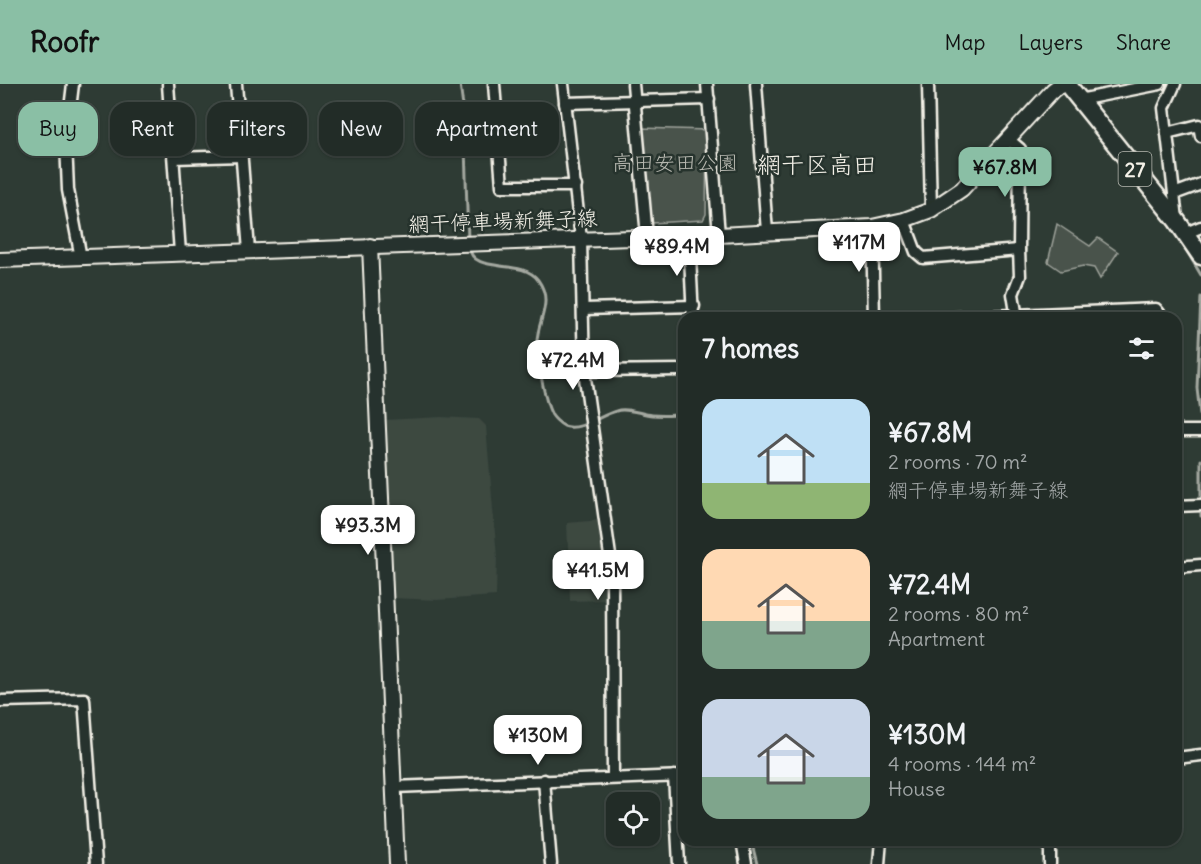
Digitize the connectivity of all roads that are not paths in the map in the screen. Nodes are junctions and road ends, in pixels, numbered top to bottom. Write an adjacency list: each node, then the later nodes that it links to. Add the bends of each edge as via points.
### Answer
1 (73, 84): 41 (street, via 66,142 68,190)
2 (168, 84): 23 (street)
3 (236, 84): 16 (street)
4 (494, 84): 25 (street, via 502,186)
5 (563, 84): 18 (street)
6 (633, 84): 17 (street)
7 (708, 84): 14 (street)
8 (756, 84): 31 (street)
9 (928, 84): 27 (street)
10 (1061, 84): 21 (main road, 網干停車場新舞子線)
11 (1067, 84): 15 (main road, 27)
12 (1161, 84): 15 (street)
13 (1175, 84): 19 (street, via 1164,108)
14 (709, 99): 17 (street); 32 (street)
15 (1079, 100): 30 (main road, 27)
16 (238, 102)
17 (634, 102): 18 (street); 33 (street)
18 (565, 103): 25 (street)
19 (1167, 134): 20 (street, via 1199,125); 26 (street)
20 (1201, 136)
21 (1007, 138): 27 (main road, 網干停車場新舞子線, via 962,189); 37 (street, via 1020,149)
22 (242, 156): 23 (street); 38 (street)
23 (174, 158): 39 (street)
24 (1201, 184): 26 (street)
25 (576, 186): 35 (street)
26 (1174, 194): 30 (street)
27 (931, 210): 28 (main road, 網干停車場新舞子線)
28 (904, 220): 29 (main road, 網干停車場新舞子線); 37 (street, via 916,252 923,258)
29 (872, 227): 31 (main road, 網干停車場新舞子線); 46 (street)
30 (1188, 227): 40 (main road, 27)
31 (767, 232): 32 (main road, 網干停車場新舞子線)
32 (719, 235): 34 (main road, 網干停車場新舞子線)
33 (647, 236): 34 (main road, 網干停車場新舞子線); 35 (main road, 網干停車場新舞子線)
34 (689, 236): 43 (street)
35 (581, 239): 36 (main road, 網干停車場新舞子線); 44 (street)
36 (370, 246): 38 (main road, 網干停車場新舞子線); 64 (main road)
37 (1019, 250): 47 (street, via 1020,276 1013,294)
38 (249, 251): 39 (main road, 網干停車場新舞子線)
39 (180, 253): 41 (main road, 網干停車場新舞子線)
40 (1201, 256)
41 (81, 258): 42 (main road, 網干停車場新舞子線)
42 (0, 260)
43 (694, 306): 44 (street); 45 (street)
44 (584, 309): 51 (street)
45 (694, 312)
46 (874, 312)
47 (1016, 312)
48 (1104, 312): 49 (street)
49 (1158, 312)
50 (678, 370): 51 (street)
51 (584, 371): 62 (street, via 612,570)
52 (1182, 431): 53 (street)
53 (1200, 431)
54 (1201, 505): 55 (street)
55 (1182, 506)
56 (1201, 566): 57 (street)
57 (1182, 567)
58 (0, 701): 69 (street, via 84,699)
59 (1201, 755): 60 (street)
60 (1182, 757)
61 (678, 776): 62 (street)
62 (613, 777): 63 (street)
63 (544, 780): 64 (street); 71 (street)
64 (394, 787): 70 (main road)
65 (680, 846): 72 (street)
66 (743, 846): 73 (street)
67 (880, 846): 74 (street)
68 (1050, 846): 75 (street)
69 (96, 864)
70 (397, 864)
71 (551, 864)
72 (680, 864)
73 (746, 864)
74 (879, 864)
75 (1050, 864)

